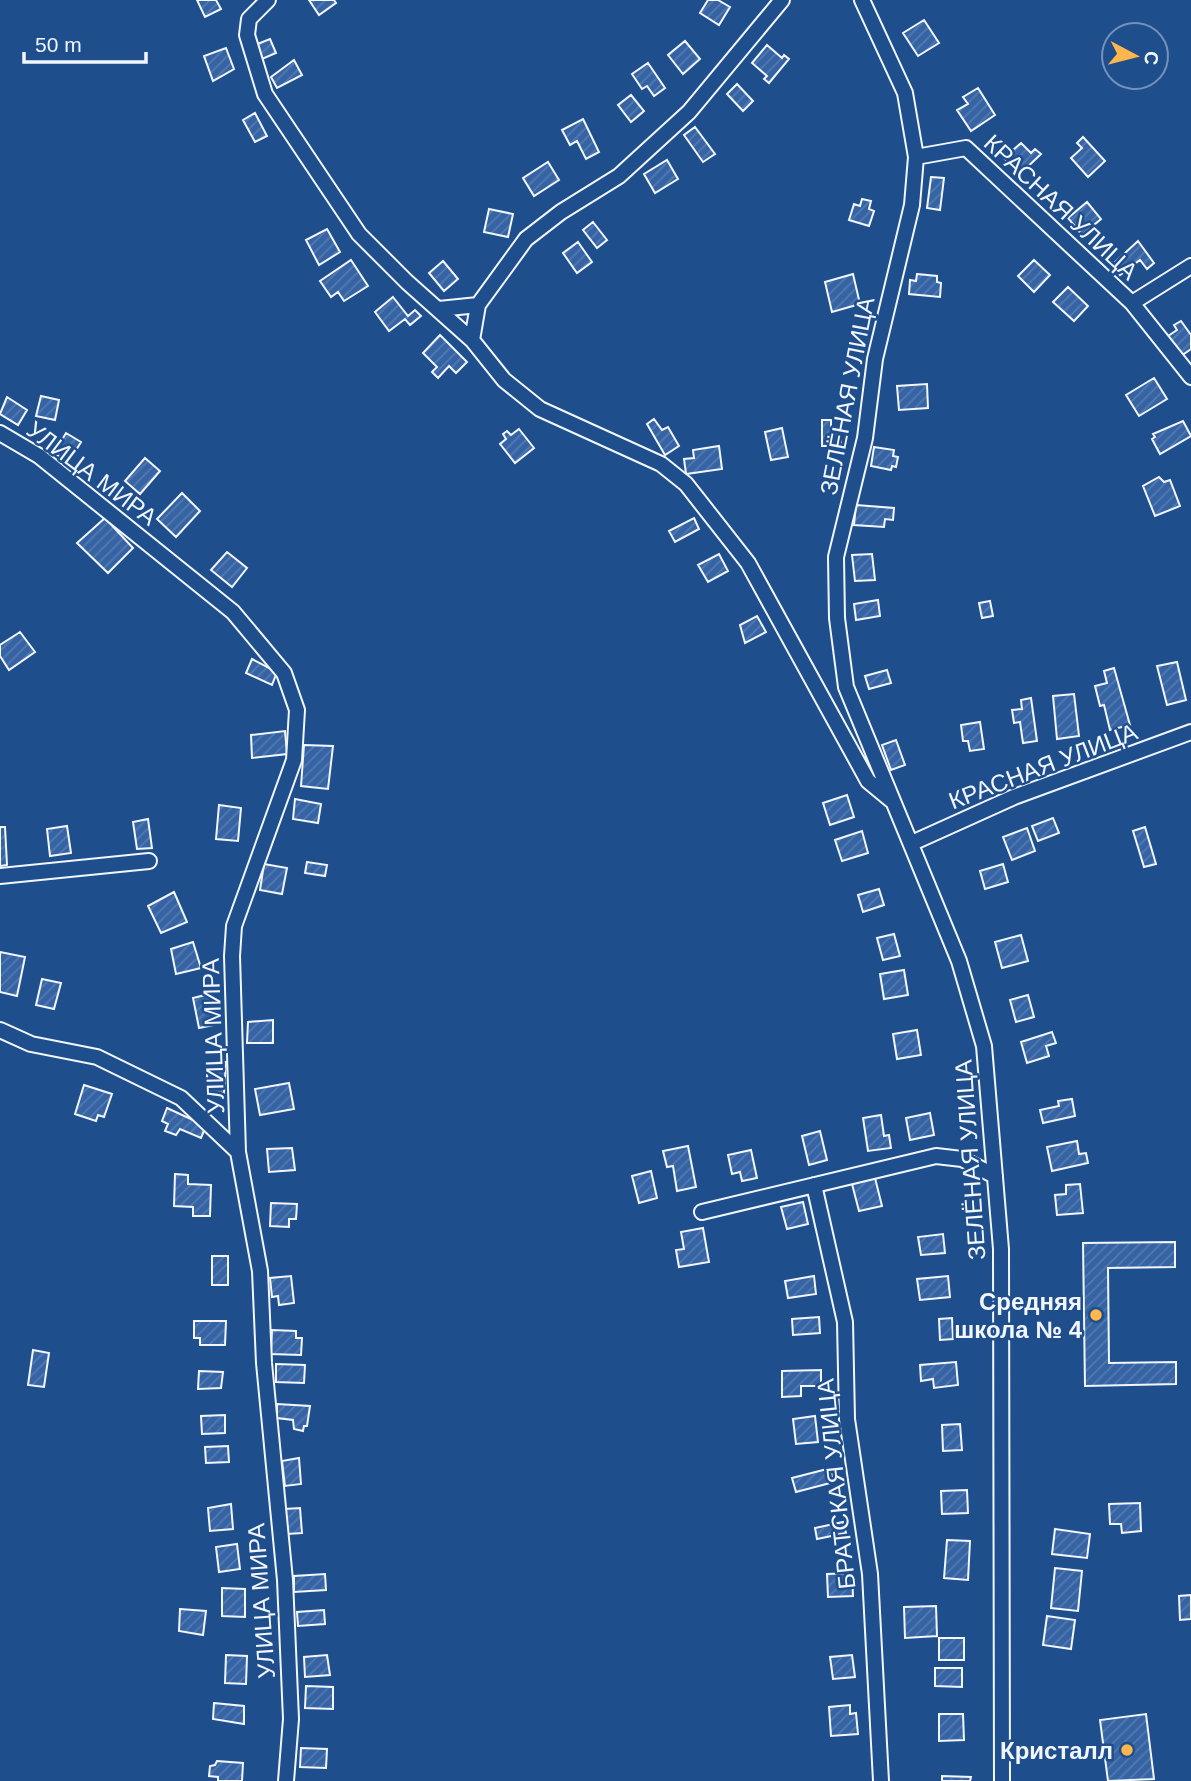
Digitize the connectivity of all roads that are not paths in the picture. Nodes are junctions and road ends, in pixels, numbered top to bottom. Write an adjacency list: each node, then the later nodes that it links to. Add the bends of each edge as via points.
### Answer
1 (268, 0): 8 (street, via 249,19 247,34 265,94 359,234)
2 (782, 0): 7 (street, via 689,112 619,176 526,239)
3 (862, 0): 4 (street, ЗЕЛЁНАЯ УЛИЦА, via 905,93)
4 (916, 157): 6 (street, КРАСНАЯ УЛИЦА, via 966,148); 13 (street, ЗЕЛЁНАЯ УЛИЦА, via 912,205 875,359 865,438 836,557 837,618 846,687)
5 (1191, 266): 6 (street, КРАСНАЯ УЛИЦА)
6 (1132, 303): 10 (street, КРАСНАЯ УЛИЦА)
7 (478, 304): 8 (street); 9 (street)
8 (439, 309): 9 (street)
9 (472, 340): 13 (street, ЗЕЛЁНАЯ УЛИЦА, via 504,380 540,409 661,464 686,484 748,563 869,781)
10 (1191, 377)
11 (0, 433): 18 (street, УЛИЦА МИРА, via 39,456 233,612 284,673 297,709 294,760 234,926)
12 (1191, 732): 14 (street, КРАСНАЯ УЛИЦА, via 1014,797)
13 (895, 803): 14 (street, ЗЕЛЁНАЯ УЛИЦА)
14 (912, 843): 19 (street, ЗЕЛЁНАЯ УЛИЦА, via 959,961 984,1046)
15 (149, 861): 16 (street)
16 (0, 876)
17 (0, 1030): 18 (street, via 31,1044 97,1057 181,1098)
18 (238, 1152): 22 (street, УЛИЦА МИРА, via 260,1271 285,1580 291,1719)
19 (995, 1176): 20 (street, via 962,1159 936,1156); 24 (street, ЗЕЛЁНАЯ УЛИЦА, via 1001,1262)
20 (814, 1185): 21 (street); 23 (street, БРАТСКАЯ УЛИЦА, via 845,1321 847,1419 870,1574)
21 (702, 1212)
22 (286, 1781)
23 (881, 1781)
24 (1002, 1781)

